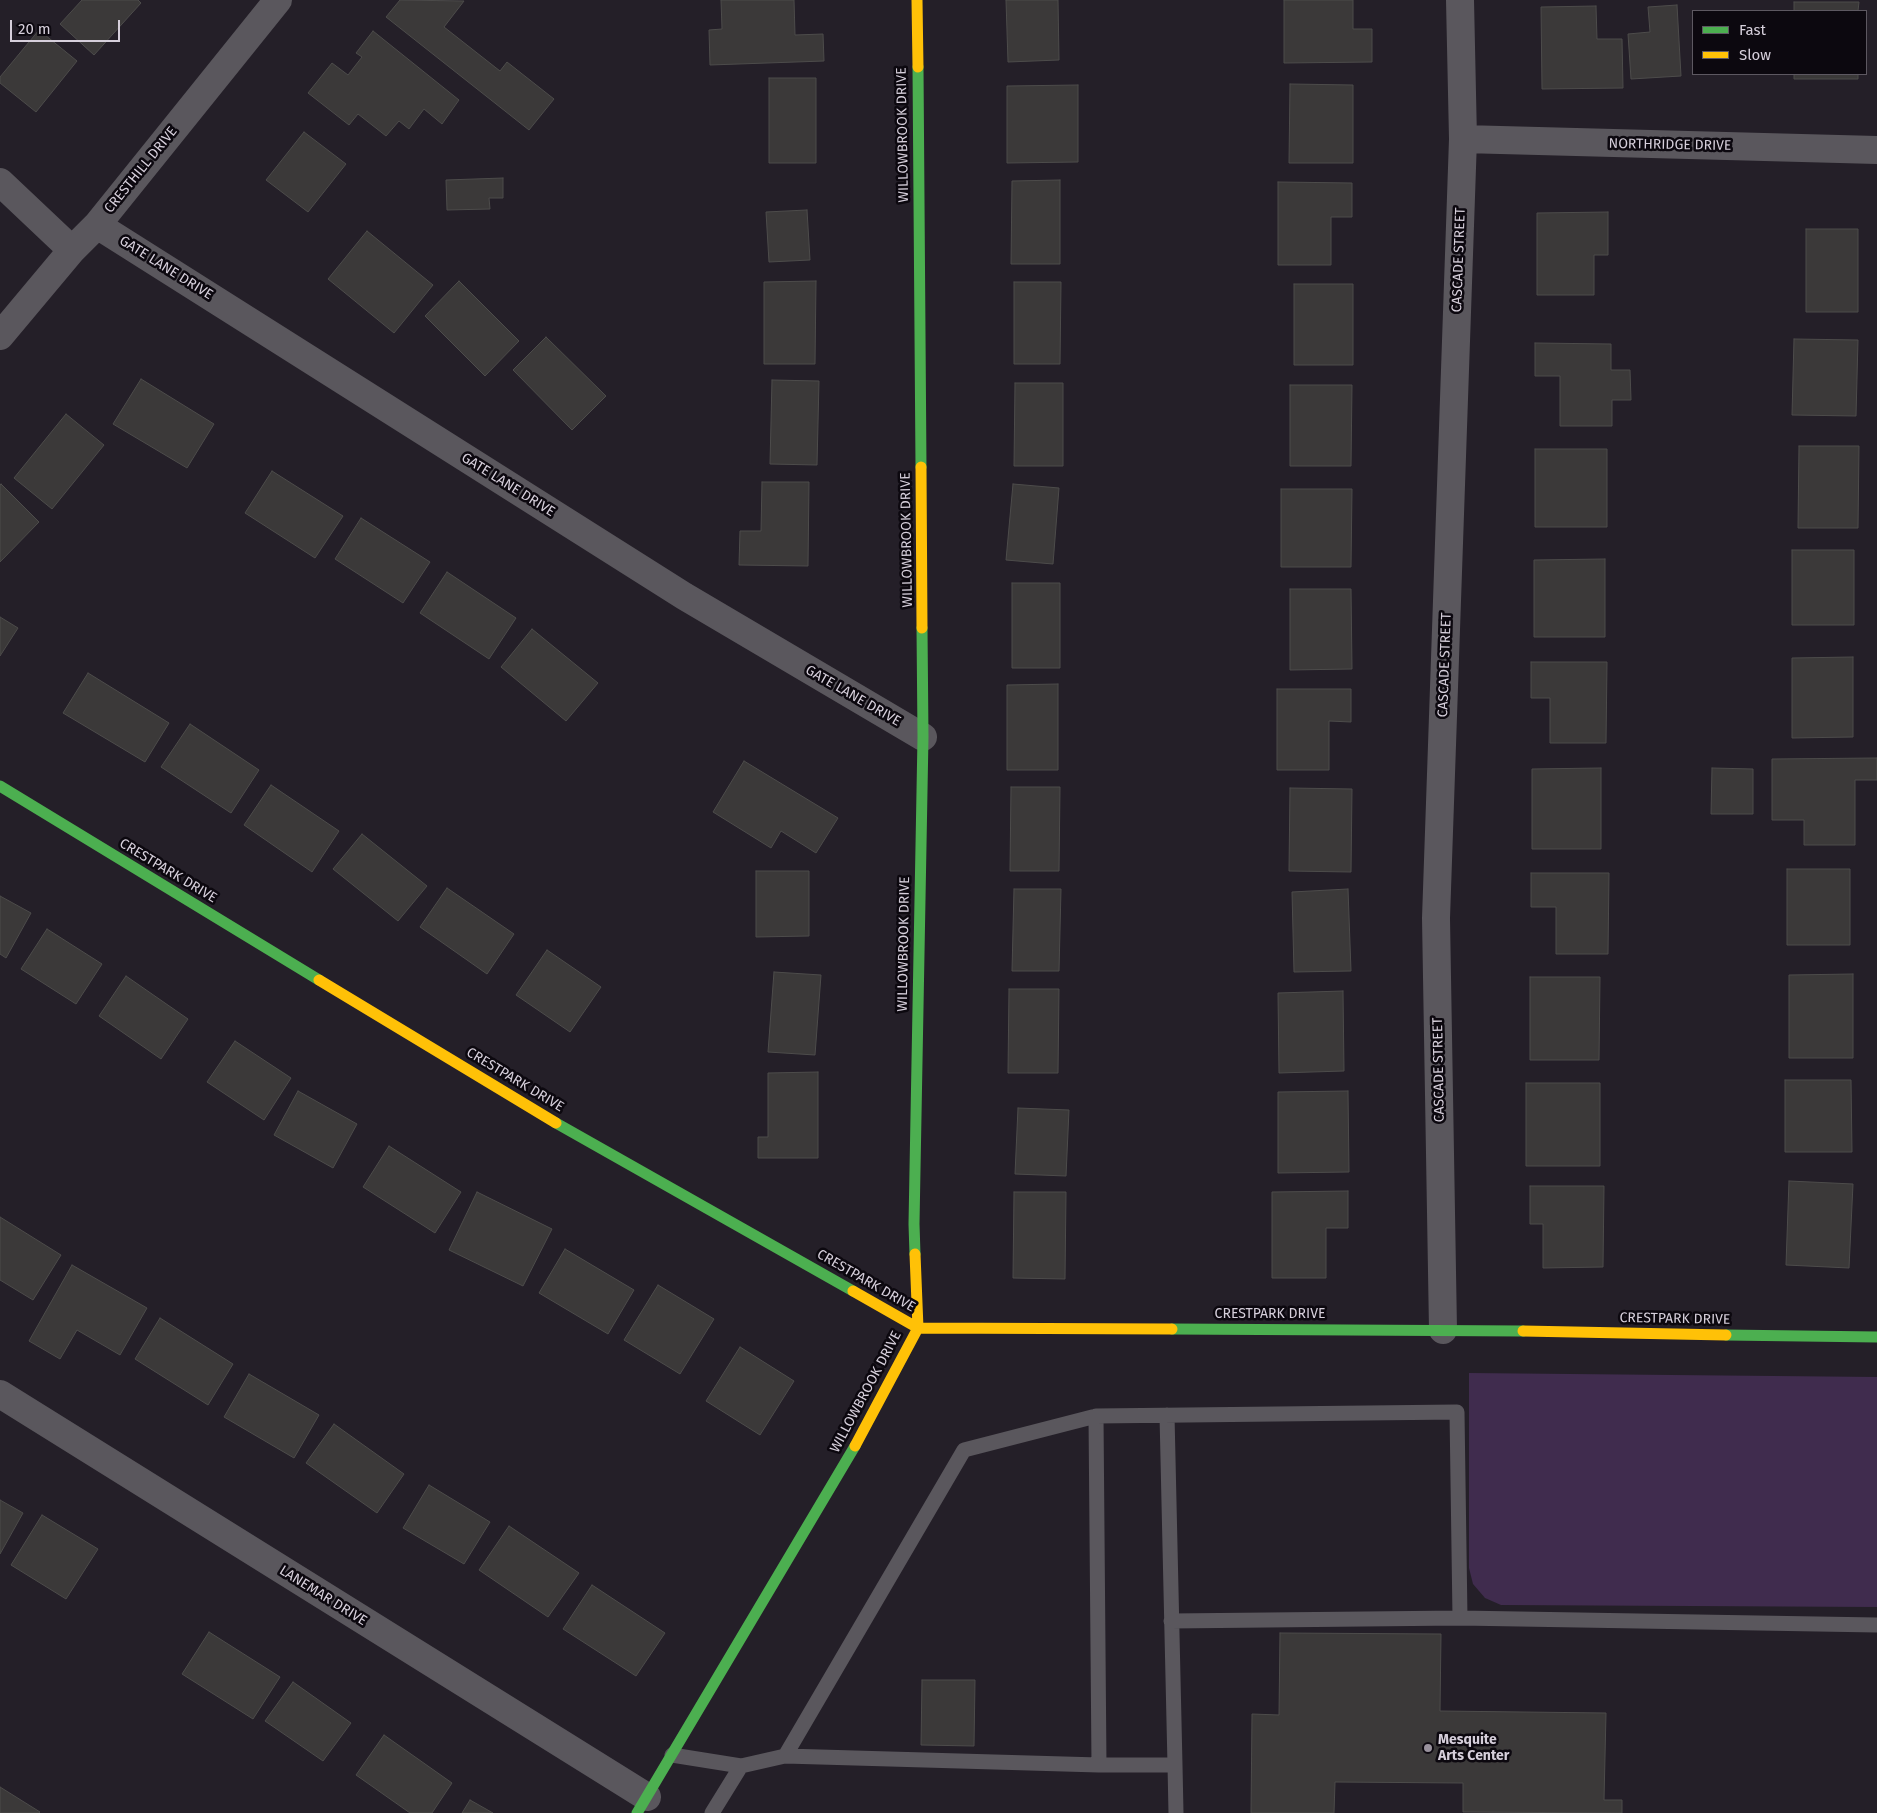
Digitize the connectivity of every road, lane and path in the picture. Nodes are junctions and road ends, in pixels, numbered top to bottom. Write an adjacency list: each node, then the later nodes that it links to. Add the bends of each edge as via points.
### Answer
1 (278, 0): 7 (street, CRESTHILL DRIVE)
2 (916, 0): 10 (street, WILLOWBROOK DRIVE)
3 (1460, 0): 4 (street, CASCADE STREET)
4 (1463, 139): 5 (street, NORTHRIDGE DRIVE); 13 (street, CASCADE STREET, via 1436,918)
5 (1877, 150)
6 (0, 182): 8 (street)
7 (97, 225): 8 (street, CRESTHILL DRIVE); 10 (street, GATE LANE DRIVE, via 684,596)
8 (72, 250): 9 (street, CRESTHILL DRIVE)
9 (0, 336)
10 (923, 737): 12 (street, WILLOWBROOK DRIVE, via 914,1224)
11 (0, 786): 12 (street, CRESTPARK DRIVE, via 535,1111)
12 (918, 1328): 13 (street, CRESTPARK DRIVE); 21 (street, WILLOWBROOK DRIVE, via 842,1469)
13 (1443, 1330): 14 (street, CRESTPARK DRIVE)
14 (1877, 1337)
15 (0, 1394): 26 (street, LANEMAR DRIVE)
16 (1167, 1414): 17 (lane); 18 (lane, via 1457,1412); 19 (lane)
17 (1096, 1416): 22 (lane, via 964,1450); 23 (lane)
18 (1460, 1618): 19 (lane); 20 (lane)
19 (1171, 1621): 24 (lane)
20 (1877, 1625)
21 (672, 1755): 25 (lane); 26 (street, WILLOWBROOK DRIVE)
22 (785, 1756): 23 (lane); 25 (lane)
23 (1099, 1764): 24 (lane)
24 (1175, 1765): 28 (lane)
25 (741, 1766): 27 (lane)
26 (642, 1805)
27 (712, 1813)
28 (1176, 1813)

